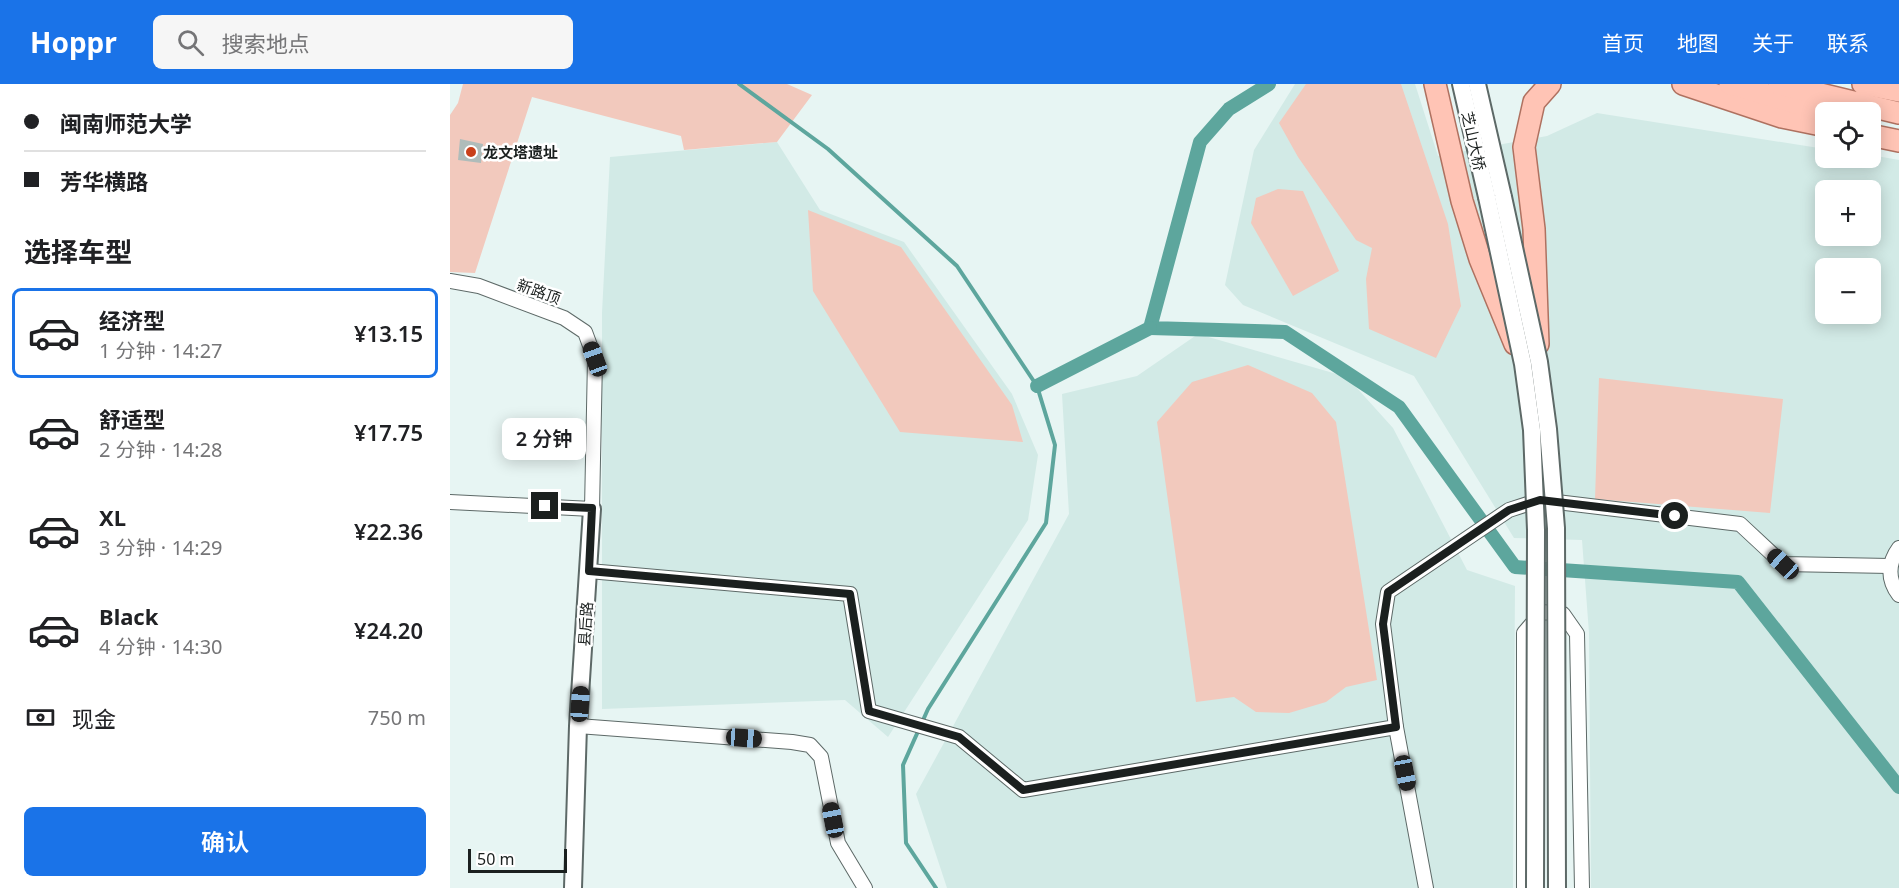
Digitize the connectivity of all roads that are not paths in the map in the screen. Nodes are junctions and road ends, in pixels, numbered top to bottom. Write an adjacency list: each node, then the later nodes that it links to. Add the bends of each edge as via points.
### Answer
1 (1435, 84): 20 (main road, bridge, via 1480,259)
2 (1461, 84): 17 (street, 芝山大桥)
3 (1477, 84): 17 (street)
4 (1550, 84): 20 (main road, bridge, via 1534,102 1524,147 1534,229)
5 (1683, 84): 12 (main road, via 1782,117)
6 (1730, 84): 10 (main road)
7 (1779, 84): 11 (main road)
8 (1863, 84): 9 (main road)
9 (1899, 91)
10 (1815, 109)
11 (1899, 113)
12 (1815, 124)
13 (1881, 124): 14 (main road)
14 (1899, 127)
15 (1881, 137): 16 (main road)
16 (1899, 141)
17 (1495, 197): 20 (street, bridge)
18 (450, 281): 19 (street, 新路顶, via 479,286 564,318 585,332)
19 (595, 359): 22 (street, 县后路)
20 (1531, 363): 33 (street, bridge, via 1536,530); 34 (street, bridge, via 1548,429 1556,528)
21 (450, 502): 22 (street)
22 (592, 508): 25 (street, 县后路)
23 (1899, 548): 24 (street)
24 (1890, 566): 26 (street, via 1890,577); 28 (street, via 1783,564 1740,524 1540,500 1509,510 1388,592 1383,624)
25 (589, 571): 27 (street, 县后路); 28 (street, via 850,594 869,711 959,737 1023,790)
26 (1899, 595)
27 (578, 726): 29 (street, 县后路); 30 (street, via 810,745 821,757 838,843)
28 (1396, 727): 31 (street)
29 (573, 888)
30 (865, 888)
31 (1426, 888)
32 (1524, 888): 35 (street, via 1524,633 1542,612 1563,614 1577,634)
33 (1535, 888)
34 (1557, 888)
35 (1582, 888)

